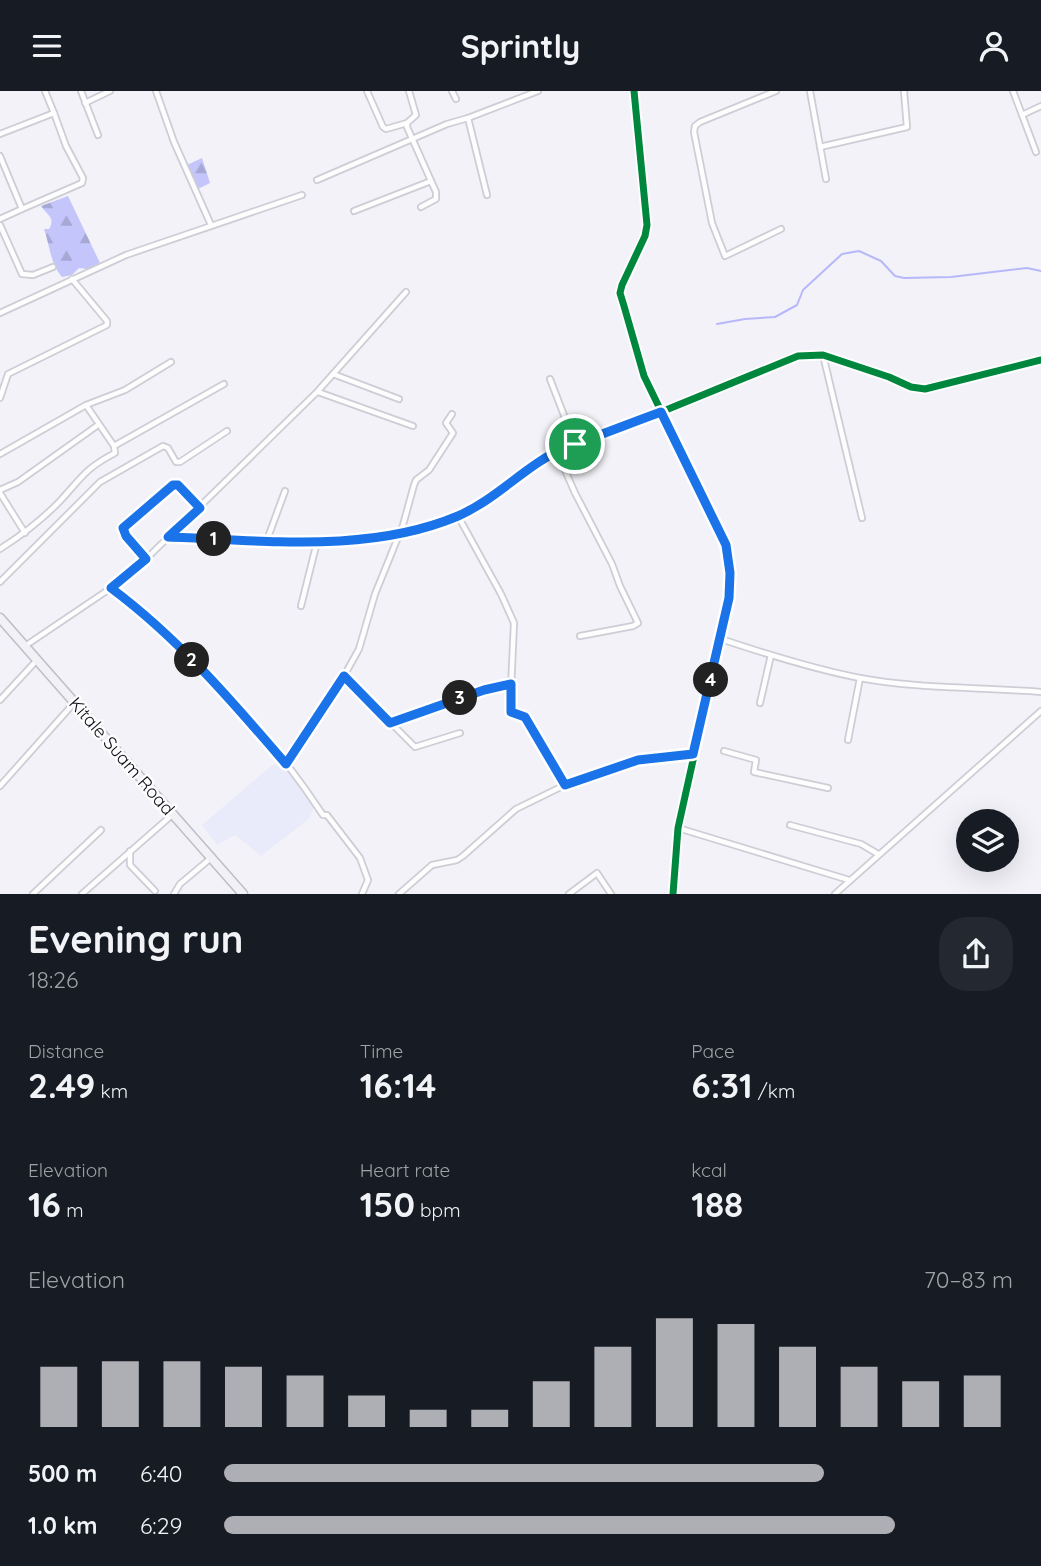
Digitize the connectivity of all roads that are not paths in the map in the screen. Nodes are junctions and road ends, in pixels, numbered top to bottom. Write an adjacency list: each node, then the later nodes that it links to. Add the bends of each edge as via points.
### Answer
1 (45, 91): 17 (street)
2 (81, 91): 15 (street)
3 (110, 91): 15 (street)
4 (156, 91): 37 (street)
5 (367, 91): 20 (street, via 383,127)
6 (409, 91): 20 (street, via 416,115)
7 (453, 91): 14 (street)
8 (538, 91): 19 (street)
9 (634, 91): 53 (street, via 647,225 620,293 644,376)
10 (776, 91): 38 (street, via 700,122 694,132 712,223 724,256)
11 (810, 91): 24 (street)
12 (904, 91): 24 (street, via 907,127)
13 (1013, 91): 18 (street)
14 (456, 99)
15 (85, 103): 22 (street)
16 (1041, 106): 18 (street)
17 (54, 113): 21 (street); 33 (street, via 82,183)
18 (1022, 115): 25 (street)
19 (468, 118): 23 (street); 31 (street)
20 (407, 123): 23 (street)
21 (0, 134)
22 (98, 135)
23 (414, 139): 28 (street); 29 (street)
24 (820, 147): 27 (street)
25 (1036, 152)
26 (0, 156): 33 (street)
27 (826, 179)
28 (317, 180)
29 (431, 181): 32 (street, via 436,199); 34 (street)
30 (302, 195): 37 (street)
31 (487, 195)
32 (421, 207)
33 (22, 209): 35 (street)
34 (354, 211)
35 (0, 219)
36 (0, 225): 39 (street, via 22,274)
37 (211, 225): 40 (street)
38 (781, 229)
39 (53, 267)
40 (72, 279): 42 (street); 50 (street, via 107,325 8,374)
41 (406, 292): 46 (street)
42 (0, 313)
43 (823, 355): 44 (street, via 925,389); 53 (street, via 798,356); 66 (street)
44 (1041, 360)
45 (171, 362): 52 (street, via 125,390)
46 (333, 374): 49 (street); 51 (street)
47 (550, 379): 58 (street)
48 (223, 384): 59 (street)
49 (317, 392): 56 (street); 64 (street)
50 (0, 398)
51 (399, 399)
52 (86, 405): 55 (street); 61 (street)
53 (661, 412): 58 (street); 79 (street, via 726,545 729,598)
54 (452, 414): 68 (street, via 446,423 453,433 429,470 416,480)
55 (98, 425): 59 (street); 63 (street)
56 (413, 426)
57 (227, 431): 74 (street, via 180,462 163,446 102,481)
58 (575, 444): 60 (street)
59 (114, 446): 67 (street, via 115,453 87,469)
60 (557, 452): 65 (street); 78 (street, via 638,623)
61 (0, 454)
62 (285, 491): 70 (street)
63 (0, 492): 67 (street)
64 (200, 508): 69 (street); 73 (street, via 173,485 127,523 123,532)
65 (458, 516): 68 (street); 85 (street, via 514,623)
66 (862, 518)
67 (25, 533): 72 (street)
68 (400, 533): 71 (street); 83 (street, via 361,643)
69 (168, 537): 70 (street); 73 (street)
70 (267, 540): 71 (street)
71 (317, 542): 76 (street)
72 (0, 549)
73 (146, 559): 75 (street)
74 (0, 582)
75 (111, 588): 80 (street); 96 (street, via 144,612 229,697)
76 (301, 606)
77 (2, 623): 80 (highway, Kitale Suam Road)
78 (580, 636)
79 (721, 639): 81 (street); 95 (street)
80 (25, 646): 82 (highway, Kitale Suam Road)
81 (771, 655): 84 (street); 89 (street)
82 (37, 660): 87 (street); 88 (highway, Kitale Suam Road)
83 (344, 676): 91 (street); 96 (street)
84 (860, 678): 86 (street); 93 (street)
85 (511, 684): 91 (street); 97 (street, via 511,712 525,717)
86 (1041, 692)
87 (0, 700)
88 (75, 702): 98 (street); 100 (highway, Kitale Suam Road)
89 (760, 703)
90 (1041, 711): 105 (street)
91 (390, 723): 92 (street, via 415,747)
92 (460, 733)
93 (848, 740)
94 (724, 751): 99 (street, via 756,759 754,772)
95 (693, 754): 97 (street, via 638,760); 102 (street)
96 (286, 764): 113 (street, via 360,857 368,880)
97 (565, 785): 114 (street, via 516,809 463,856 432,866)
98 (0, 786)
99 (828, 788)
100 (172, 814): 104 (street); 106 (highway, Kitale Suam Road)
101 (790, 825): 105 (street, via 861,844)
102 (678, 828): 107 (street); 117 (street)
103 (101, 830): 109 (street)
104 (130, 851): 108 (street, via 130,865); 110 (street)
105 (878, 855): 107 (street)
106 (211, 858): 111 (street); 112 (highway, Kitale Suam Road)
107 (850, 880): 118 (street)
108 (155, 891)
109 (33, 894)
110 (82, 894)
111 (174, 894)
112 (243, 894)
113 (362, 894)
114 (399, 894)
115 (569, 894): 116 (street, via 597,873)
116 (611, 894)
117 (673, 894)
118 (835, 894)

